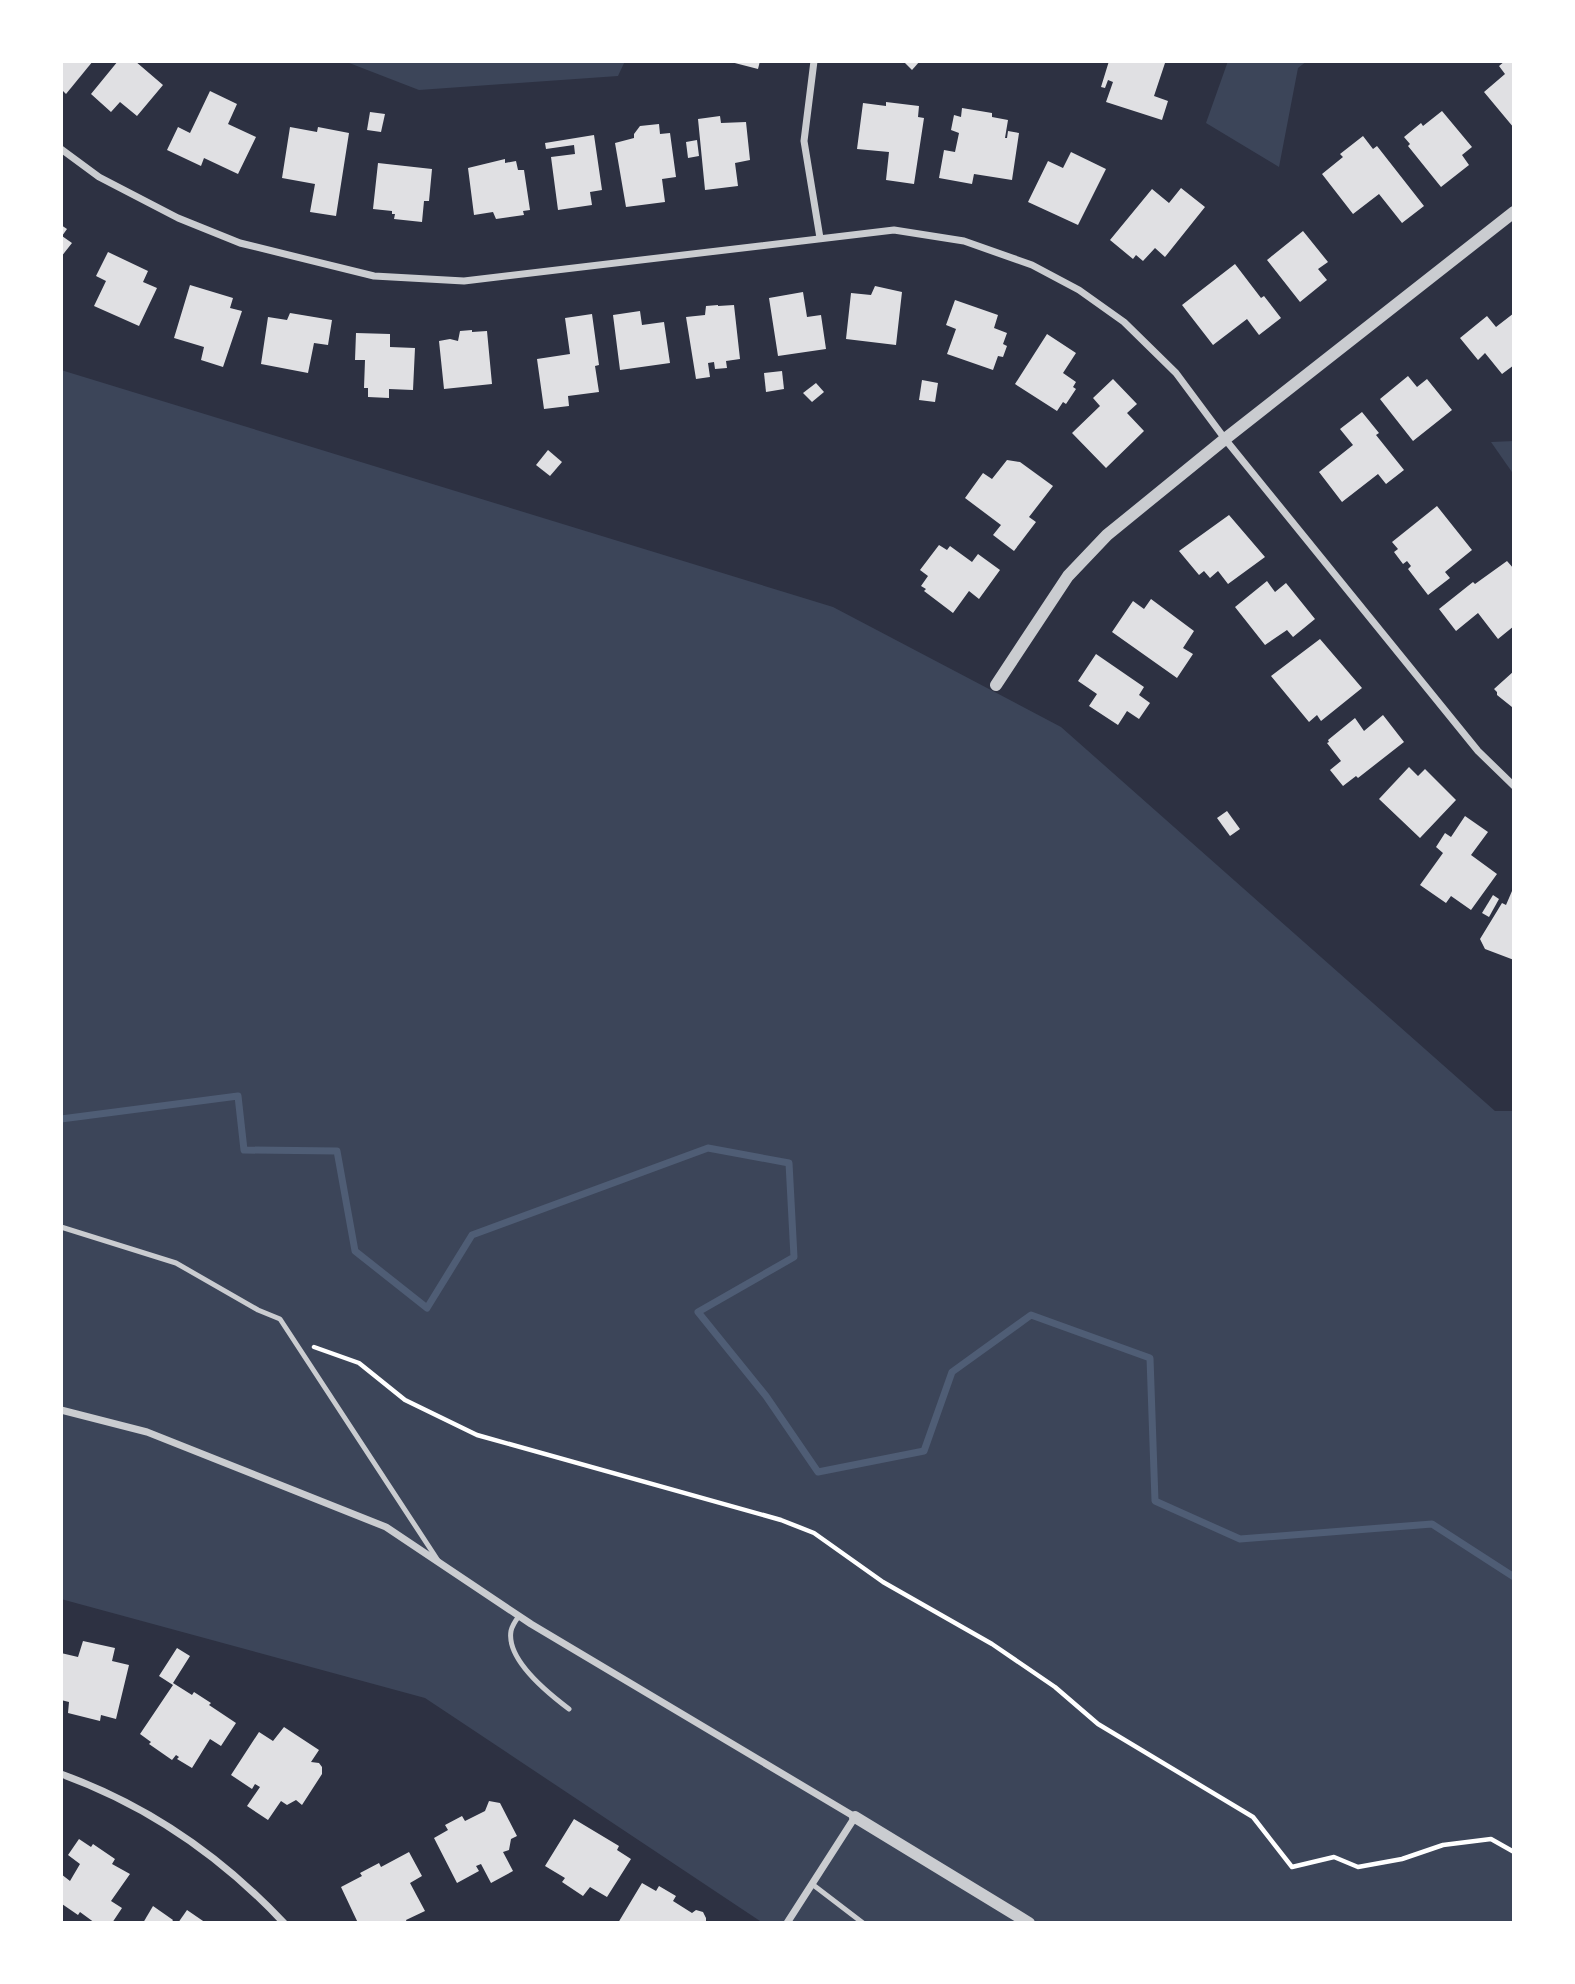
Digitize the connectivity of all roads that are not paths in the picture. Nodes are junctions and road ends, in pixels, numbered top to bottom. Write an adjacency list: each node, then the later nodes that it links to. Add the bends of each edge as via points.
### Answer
1 (814, 61): 4 (street, via 804,141)
2 (61, 149): 4 (street, via 99,177 190,223 240,243 374,276 464,281)
3 (1514, 212): 5 (street)
4 (820, 238): 5 (street, via 894,230 929,234 1032,265 1095,300 1142,338 1176,373)
5 (1225, 439): 6 (street, via 1107,535 1068,576); 7 (street, via 1478,751)
6 (996, 685)
7 (1514, 786)
8 (61, 1227): 10 (lane, via 176,1263 280,1319)
9 (61, 1410): 10 (street, via 147,1432 386,1527)
10 (440, 1563): 11 (street)
11 (519, 1616): 12 (lane, via 511,1631 517,1659); 14 (street)
12 (569, 1709)
13 (61, 1774): 16 (street, via 165,1824 239,1878)
14 (855, 1817): 15 (street); 19 (street)
15 (812, 1884): 17 (street); 18 (lane)
16 (284, 1923)
17 (787, 1923)
18 (863, 1923)
19 (1029, 1923)

